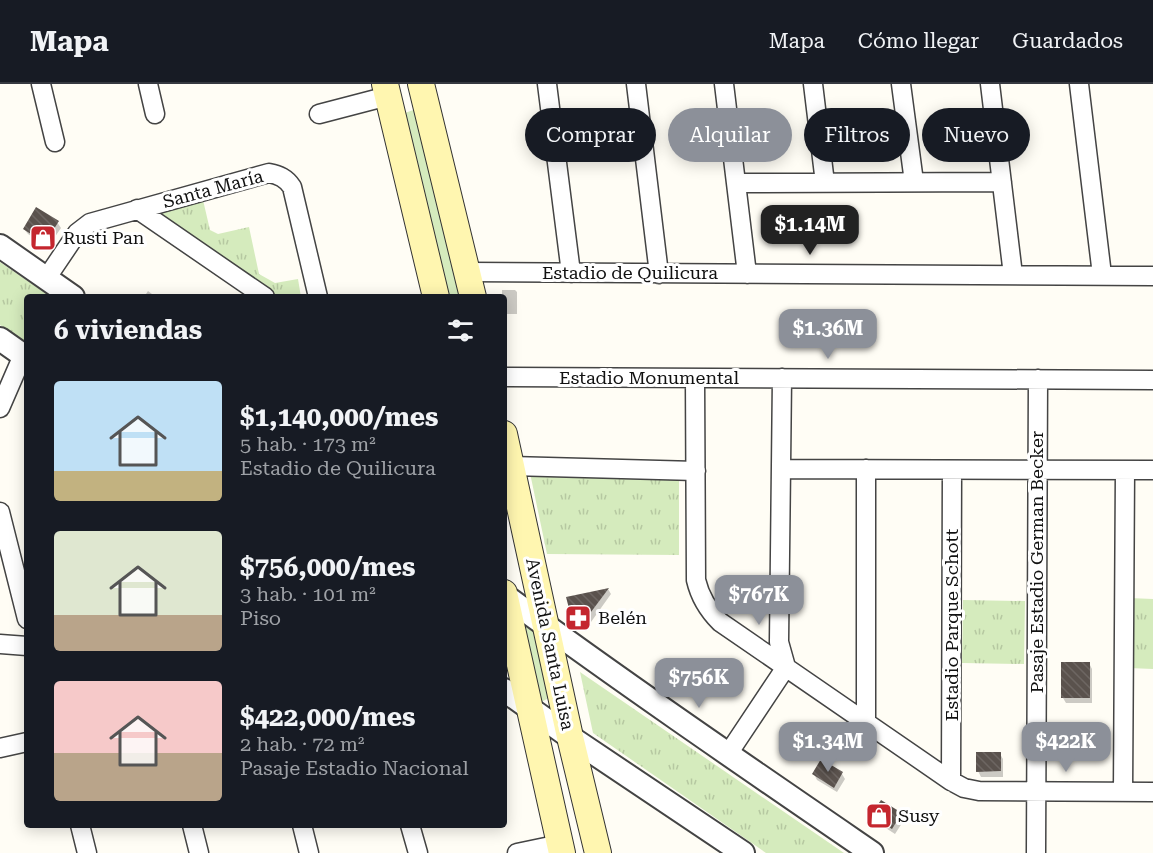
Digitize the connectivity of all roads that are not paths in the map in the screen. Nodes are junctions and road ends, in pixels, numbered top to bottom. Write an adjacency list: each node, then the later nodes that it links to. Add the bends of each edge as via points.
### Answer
1 (41, 84): 14 (street)
2 (148, 84): 12 (street)
3 (419, 84): 11 (main road, via 411,103 401,106 395,104); 21 (main road)
4 (547, 84): 22 (street)
5 (636, 84): 23 (street)
6 (724, 84): 17 (street)
7 (813, 84): 18 (street)
8 (901, 84): 15 (street)
9 (990, 84): 16 (street)
10 (1079, 84): 26 (street)
11 (386, 88): 13 (street); 32 (main road)
12 (155, 114)
13 (319, 114)
14 (55, 142)
15 (914, 182): 16 (street); 18 (street)
16 (1002, 182): 25 (street)
17 (736, 183): 18 (street); 24 (street)
18 (825, 183)
19 (137, 209): 28 (street, Santa María, via 84,226); 30 (street); 31 (street, Santa María, via 277,174 292,187)
20 (0, 246): 28 (street)
21 (467, 272): 22 (street, Estadio de Quilicura); 33 (main road)
22 (571, 273): 23 (street, Estadio de Quilicura)
23 (659, 274): 24 (street, Estadio de Quilicura)
24 (747, 274): 25 (street, Estadio de Quilicura)
25 (1013, 275): 26 (street, Estadio de Quilicura)
26 (1102, 276): 27 (street, Estadio de Quilicura)
27 (1153, 276)
28 (46, 279): 29 (street)
29 (68, 294)
30 (261, 294)
31 (317, 294)
32 (435, 294)
33 (472, 294)
34 (11, 351): 40 (street)
35 (507, 377): 36 (street, Estadio Monumental)
36 (695, 378): 37 (street, Estadio Monumental); 49 (street)
37 (782, 378): 38 (street, Estadio Monumental); 43 (street)
38 (1038, 379): 39 (street, Estadio Monumental); 46 (street, Pasaje Estadio German Becker)
39 (1153, 380)
40 (0, 408)
41 (507, 448): 42 (main road, Avenida Santa Luisa)
42 (511, 466): 49 (street); 55 (main road, Avenida Santa Luisa)
43 (781, 469): 44 (street); 58 (street, via 779,642)
44 (866, 470): 45 (street); 61 (street)
45 (952, 470): 46 (street); 66 (street, Estadio Parque Schott)
46 (1037, 470): 47 (street); 67 (street, Pasaje Estadio German Becker)
47 (1125, 470): 48 (street); 68 (street)
48 (1153, 470)
49 (696, 471): 58 (street, via 696,580 703,602 720,622)
50 (0, 512): 51 (street)
51 (4, 543): 53 (street)
52 (507, 597): 55 (street)
53 (24, 608)
54 (507, 608): 60 (main road, Avenida Santa Luisa)
55 (547, 627): 62 (main road, Avenida Santa Luisa); 65 (street)
56 (0, 644): 57 (street)
57 (24, 646)
58 (786, 667): 61 (street); 65 (street)
59 (507, 692): 60 (street)
60 (530, 707): 62 (street); 74 (main road, Avenida Santa Luisa)
61 (866, 722): 66 (street)
62 (570, 737): 80 (main road, Avenida Santa Luisa); 81 (street)
63 (24, 743): 64 (street)
64 (0, 748)
65 (728, 754): 82 (street)
66 (951, 781): 67 (street, via 980,791)
67 (1036, 791): 68 (street); 83 (street, Pasaje Estadio German Becker)
68 (1123, 792): 69 (street)
69 (1153, 792)
70 (81, 828): 75 (street)
71 (193, 828): 76 (street)
72 (303, 828): 77 (street)
73 (411, 828): 78 (street)
74 (561, 848): 79 (street)
75 (87, 853)
76 (199, 853)
77 (309, 853)
78 (418, 853)
79 (517, 853)
80 (598, 853)
81 (743, 853)
82 (872, 853)
83 (1036, 853)

